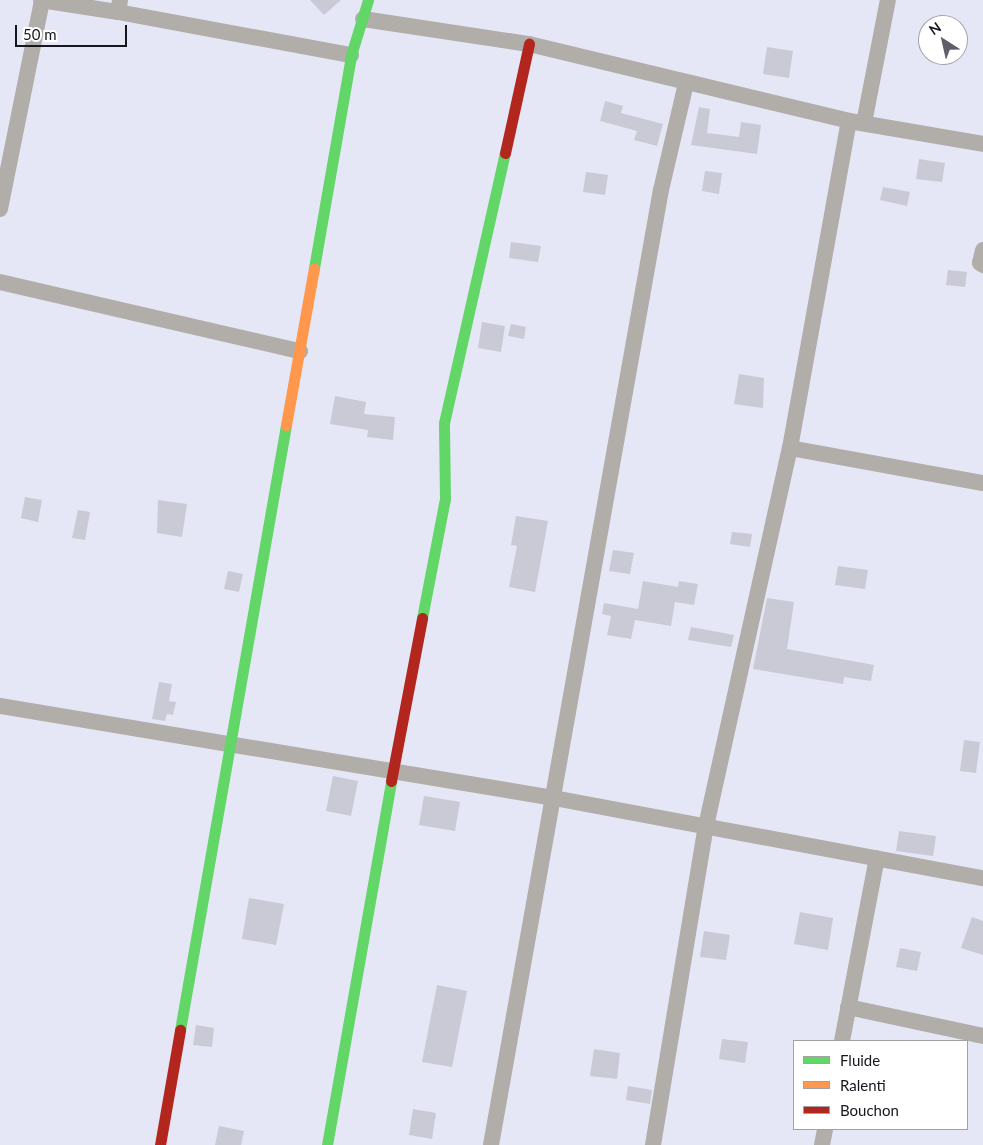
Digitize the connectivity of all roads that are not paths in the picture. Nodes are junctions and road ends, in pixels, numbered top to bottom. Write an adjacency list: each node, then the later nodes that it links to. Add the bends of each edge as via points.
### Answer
1 (41, 0): 4 (street); 11 (street)
2 (368, 0): 5 (street)
3 (888, 0): 9 (street)
4 (119, 6): 7 (street)
5 (363, 20): 6 (street); 7 (street)
6 (529, 44): 8 (street); 20 (street, via 444,423 445,499)
7 (351, 55): 15 (street)
8 (686, 83): 9 (street); 21 (street, via 660,200)
9 (857, 122): 10 (street); 16 (street)
10 (983, 144)
11 (0, 208)
12 (983, 250): 13 (street)
13 (983, 265)
14 (0, 282): 15 (street)
15 (300, 351): 19 (street)
16 (790, 448): 17 (street); 22 (street)
17 (983, 483)
18 (0, 706): 19 (street)
19 (229, 744): 20 (street); 29 (street)
20 (393, 771): 21 (street); 30 (street)
21 (554, 798): 22 (street); 31 (street)
22 (706, 826): 23 (street); 32 (street)
23 (877, 858): 24 (street); 25 (street)
24 (983, 878)
25 (848, 1008): 26 (street); 27 (street)
26 (983, 1036)
27 (842, 1040)
28 (825, 1130): 33 (street)
29 (160, 1145)
30 (327, 1145)
31 (491, 1145)
32 (653, 1145)
33 (822, 1145)

